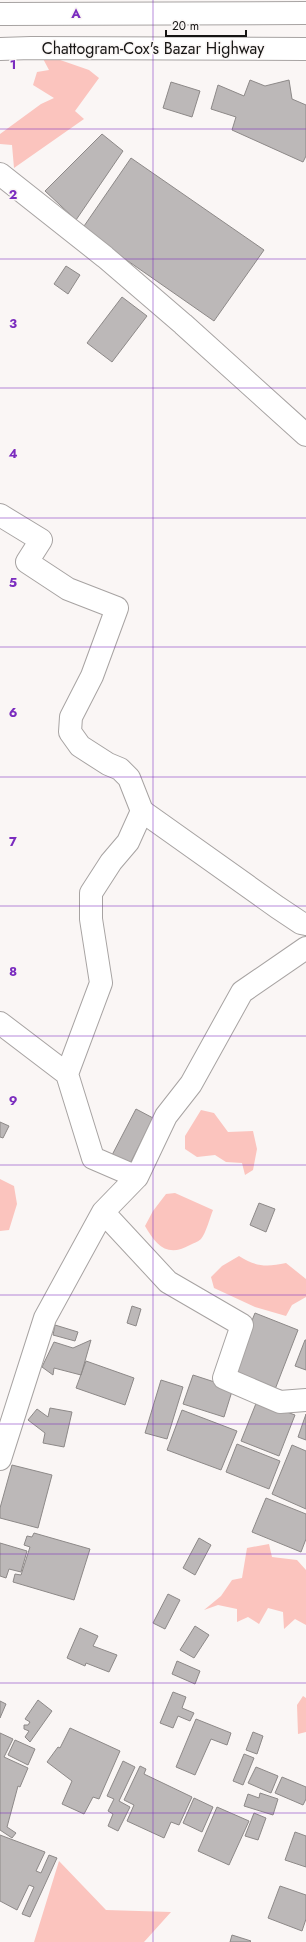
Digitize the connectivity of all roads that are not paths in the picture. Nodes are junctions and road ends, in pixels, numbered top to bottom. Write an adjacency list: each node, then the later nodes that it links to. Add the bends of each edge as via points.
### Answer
1 (306, 13): 2 (main road, Chattogram-Cox's Bazar Highway)
2 (0, 14)
3 (306, 49): 4 (main road, Chattogram-Cox's Bazar Highway)
4 (0, 50)
5 (0, 174): 6 (main road, via 105,257)
6 (306, 435)
7 (0, 515): 8 (main road, via 41,540 27,562 68,589 117,608 92,676 71,716 70,732 80,746 120,769 129,778)
8 (142, 810): 9 (main road, via 277,907); 12 (main road, via 128,842 111,862 91,893 91,919 102,983)
9 (306, 924)
10 (306, 948): 13 (main road, via 242,992 191,1084 166,1116)
11 (0, 1023): 12 (main road)
12 (67, 1074): 13 (main road, via 93,1158)
13 (137, 1177): 14 (main road)
14 (103, 1212): 15 (main road, via 168,1282 242,1325 224,1378 280,1402); 16 (main road, via 45,1318)
15 (306, 1400)
16 (0, 1459)

